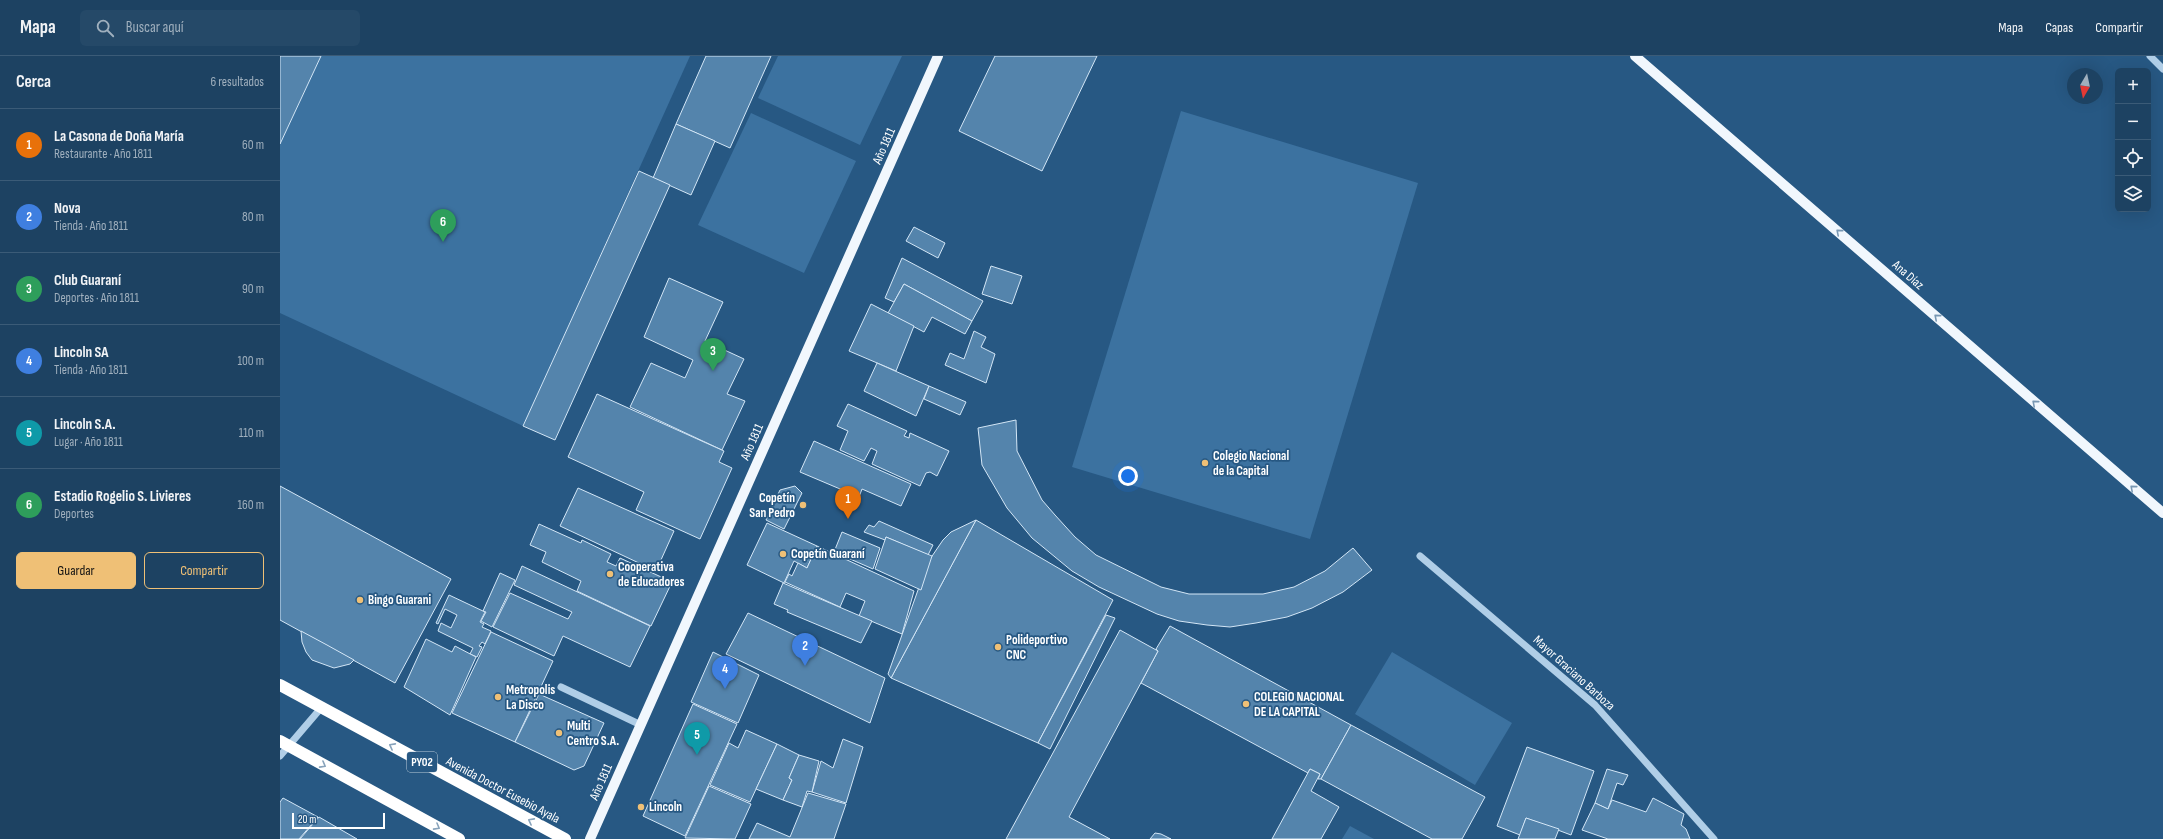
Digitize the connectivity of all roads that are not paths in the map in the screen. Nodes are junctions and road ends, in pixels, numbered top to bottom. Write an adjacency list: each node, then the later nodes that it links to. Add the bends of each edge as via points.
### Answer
1 (938, 56): 10 (main road, Año 1811)
2 (1636, 56): 5 (main road, Ana Díaz, one-way to 2)
3 (2150, 56): 4 (street)
4 (2163, 69)
5 (2163, 513)
6 (1420, 556): 16 (street, Mayor Graciano Barboza, via 1595,705)
7 (280, 685): 9 (highway, Avenida Doctor Eusebio Ayala / PY02)
8 (560, 688): 10 (street)
9 (322, 708): 11 (street); 14 (highway, Avenida Doctor Eusebio Ayala / PY02, one-way to 9)
10 (641, 725): 15 (main road, Año 1811)
11 (284, 744): 12 (street); 13 (highway, one-way to 13)
12 (280, 756)
13 (459, 839)
14 (565, 839)
15 (590, 839)
16 (1714, 839)

